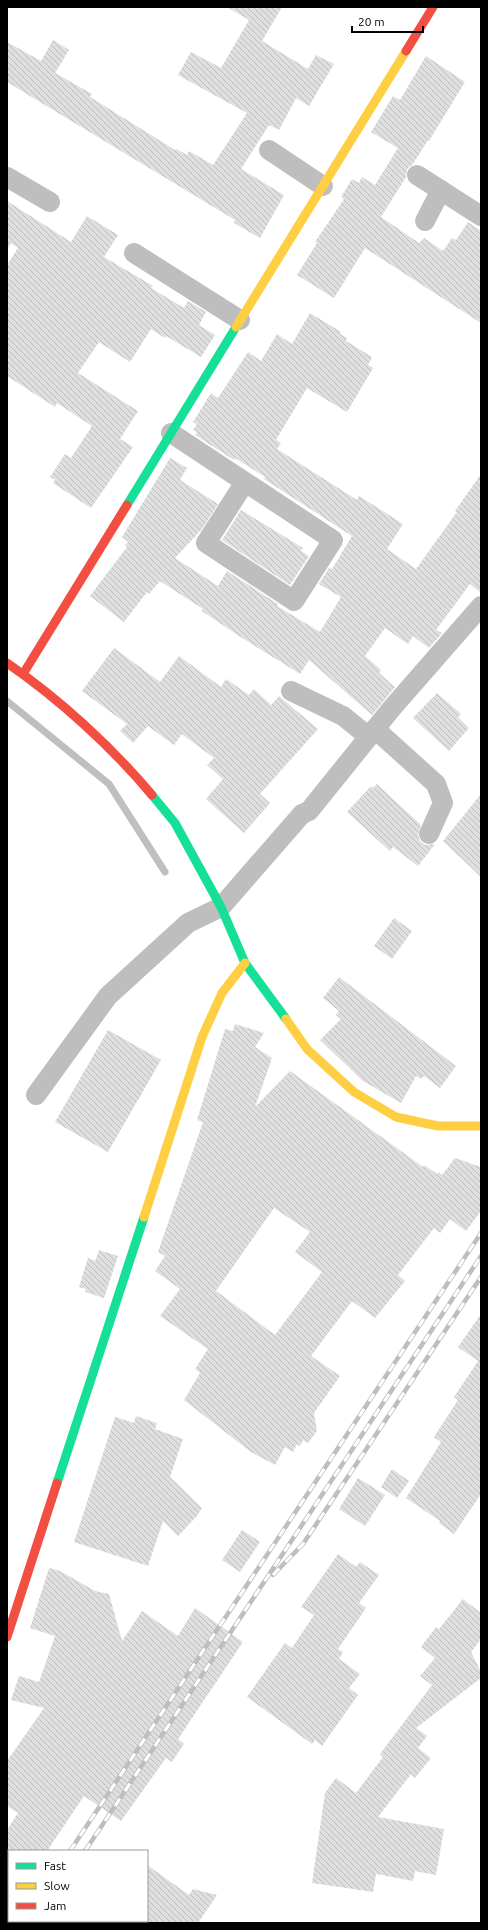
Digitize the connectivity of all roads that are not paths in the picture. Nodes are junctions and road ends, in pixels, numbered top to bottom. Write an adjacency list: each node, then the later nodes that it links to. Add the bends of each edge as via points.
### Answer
1 (433, 7): 5 (street)
2 (269, 150): 5 (street)
3 (417, 175): 6 (street)
4 (7, 177): 7 (street)
5 (323, 186): 11 (street)
6 (441, 190): 8 (street); 9 (street)
7 (50, 202)
8 (481, 216)
9 (425, 221)
10 (134, 253): 11 (street)
11 (240, 320): 12 (street)
12 (170, 433): 13 (street); 16 (street)
13 (245, 482): 13 (street, via 333,540 294,601 206,543)
14 (481, 606): 18 (street)
15 (7, 663): 16 (street)
16 (23, 674): 20 (street, via 127,764 176,823)
17 (291, 691): 18 (street)
18 (372, 733): 19 (street, via 436,784 443,803); 20 (street, via 309,811 302,814)
19 (429, 834)
20 (221, 907): 21 (street); 22 (street, via 188,923 108,996)
21 (245, 964): 23 (street, via 307,1049 354,1092 396,1117 438,1126); 24 (street, via 222,993 202,1036)
22 (36, 1095)
23 (481, 1126)
24 (7, 1637)

